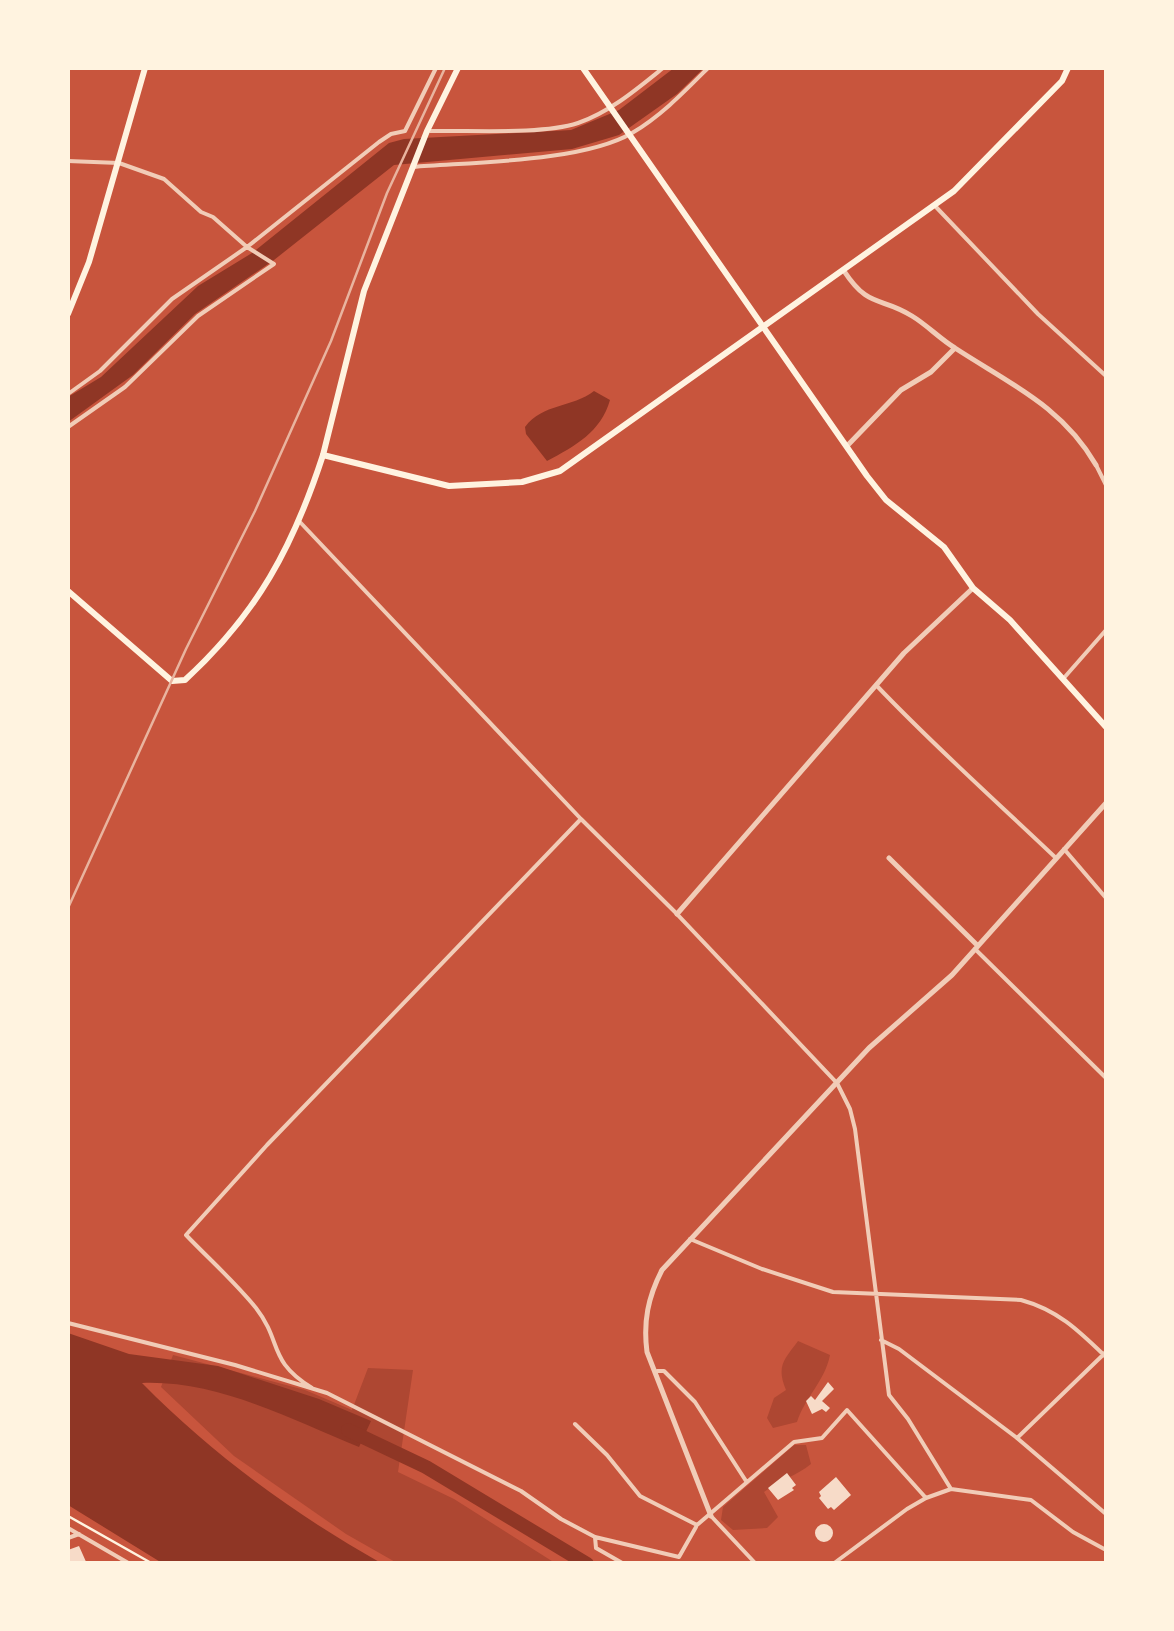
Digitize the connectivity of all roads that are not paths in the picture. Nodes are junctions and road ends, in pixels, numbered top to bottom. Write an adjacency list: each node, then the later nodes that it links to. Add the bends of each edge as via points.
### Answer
1 (145, 68): 12 (main road)
2 (436, 68): 15 (street, via 405,132 379,142)
3 (458, 68): 9 (main road)
4 (583, 68): 8 (main road)
5 (663, 68): 8 (street)
6 (708, 68): 10 (street)
7 (1068, 68): 14 (main road, via 1001,146)
8 (612, 109): 9 (street, via 576,124); 10 (main road)
9 (427, 131): 13 (main road)
10 (629, 132): 13 (street, via 573,153); 18 (main road)
11 (68, 161): 12 (street)
12 (119, 163): 15 (street, via 164,179); 17 (main road)
13 (413, 167): 24 (main road, via 364,292)
14 (934, 206): 16 (main road); 20 (street)
15 (249, 248): 21 (street, via 172,299); 22 (street, via 273,263 198,316 125,387)
16 (844, 271): 18 (main road); 19 (street, via 862,295 914,317)
17 (68, 314)
18 (762, 326): 23 (main road); 24 (main road, via 578,460 542,478 435,485)
19 (955, 348): 23 (street, via 901,390); 25 (street, via 1054,412)
20 (1106, 376)
21 (68, 394)
22 (68, 427)
23 (846, 447): 28 (main road, via 886,500 944,547)
24 (324, 456): 27 (main road)
25 (1096, 465): 26 (street)
26 (1106, 485)
27 (299, 521): 29 (main road, via 262,594 180,682); 35 (street)
28 (973, 588): 31 (main road); 32 (street)
29 (68, 590)
30 (1106, 630): 31 (street)
31 (1062, 680): 33 (main road)
32 (877, 686): 38 (street); 40 (street)
33 (1106, 727)
34 (1106, 803): 36 (street)
35 (581, 819): 40 (street); 50 (street, via 186,1234 259,1312 279,1360)
36 (1064, 849): 38 (street); 39 (street)
37 (889, 858): 41 (street)
38 (1056, 858): 41 (street)
39 (1106, 898)
40 (676, 914): 43 (street)
41 (977, 947): 42 (street); 43 (street)
42 (1106, 1078)
43 (837, 1083): 44 (street); 45 (street, via 856,1129)
44 (688, 1239): 45 (street, via 833,1292); 49 (street, via 662,1270 649,1302 644,1333)
45 (877, 1294): 47 (street); 48 (street, via 1020,1300 1058,1313)
46 (68, 1323): 50 (street)
47 (881, 1340): 52 (street); 54 (street, via 889,1395)
48 (1106, 1355): 52 (street)
49 (652, 1370): 53 (street, via 664,1371 695,1402); 57 (street)
50 (312, 1388): 61 (street, via 474,1466)
51 (574, 1424): 58 (street, via 640,1496)
52 (1017, 1438): 56 (street)
53 (746, 1481): 55 (street, via 794,1442 822,1438 847,1410); 57 (street)
54 (951, 1490): 55 (street); 63 (street, via 1030,1500)
55 (926, 1498): 67 (street)
56 (1106, 1514)
57 (711, 1516): 58 (street); 66 (street)
58 (696, 1525): 61 (street, via 679,1557)
59 (68, 1528): 60 (street)
60 (79, 1534): 62 (street); 64 (street)
61 (596, 1537): 65 (street, via 596,1548)
62 (68, 1538)
63 (1106, 1550)
64 (130, 1564)
65 (624, 1564)
66 (756, 1564)
67 (832, 1564)

